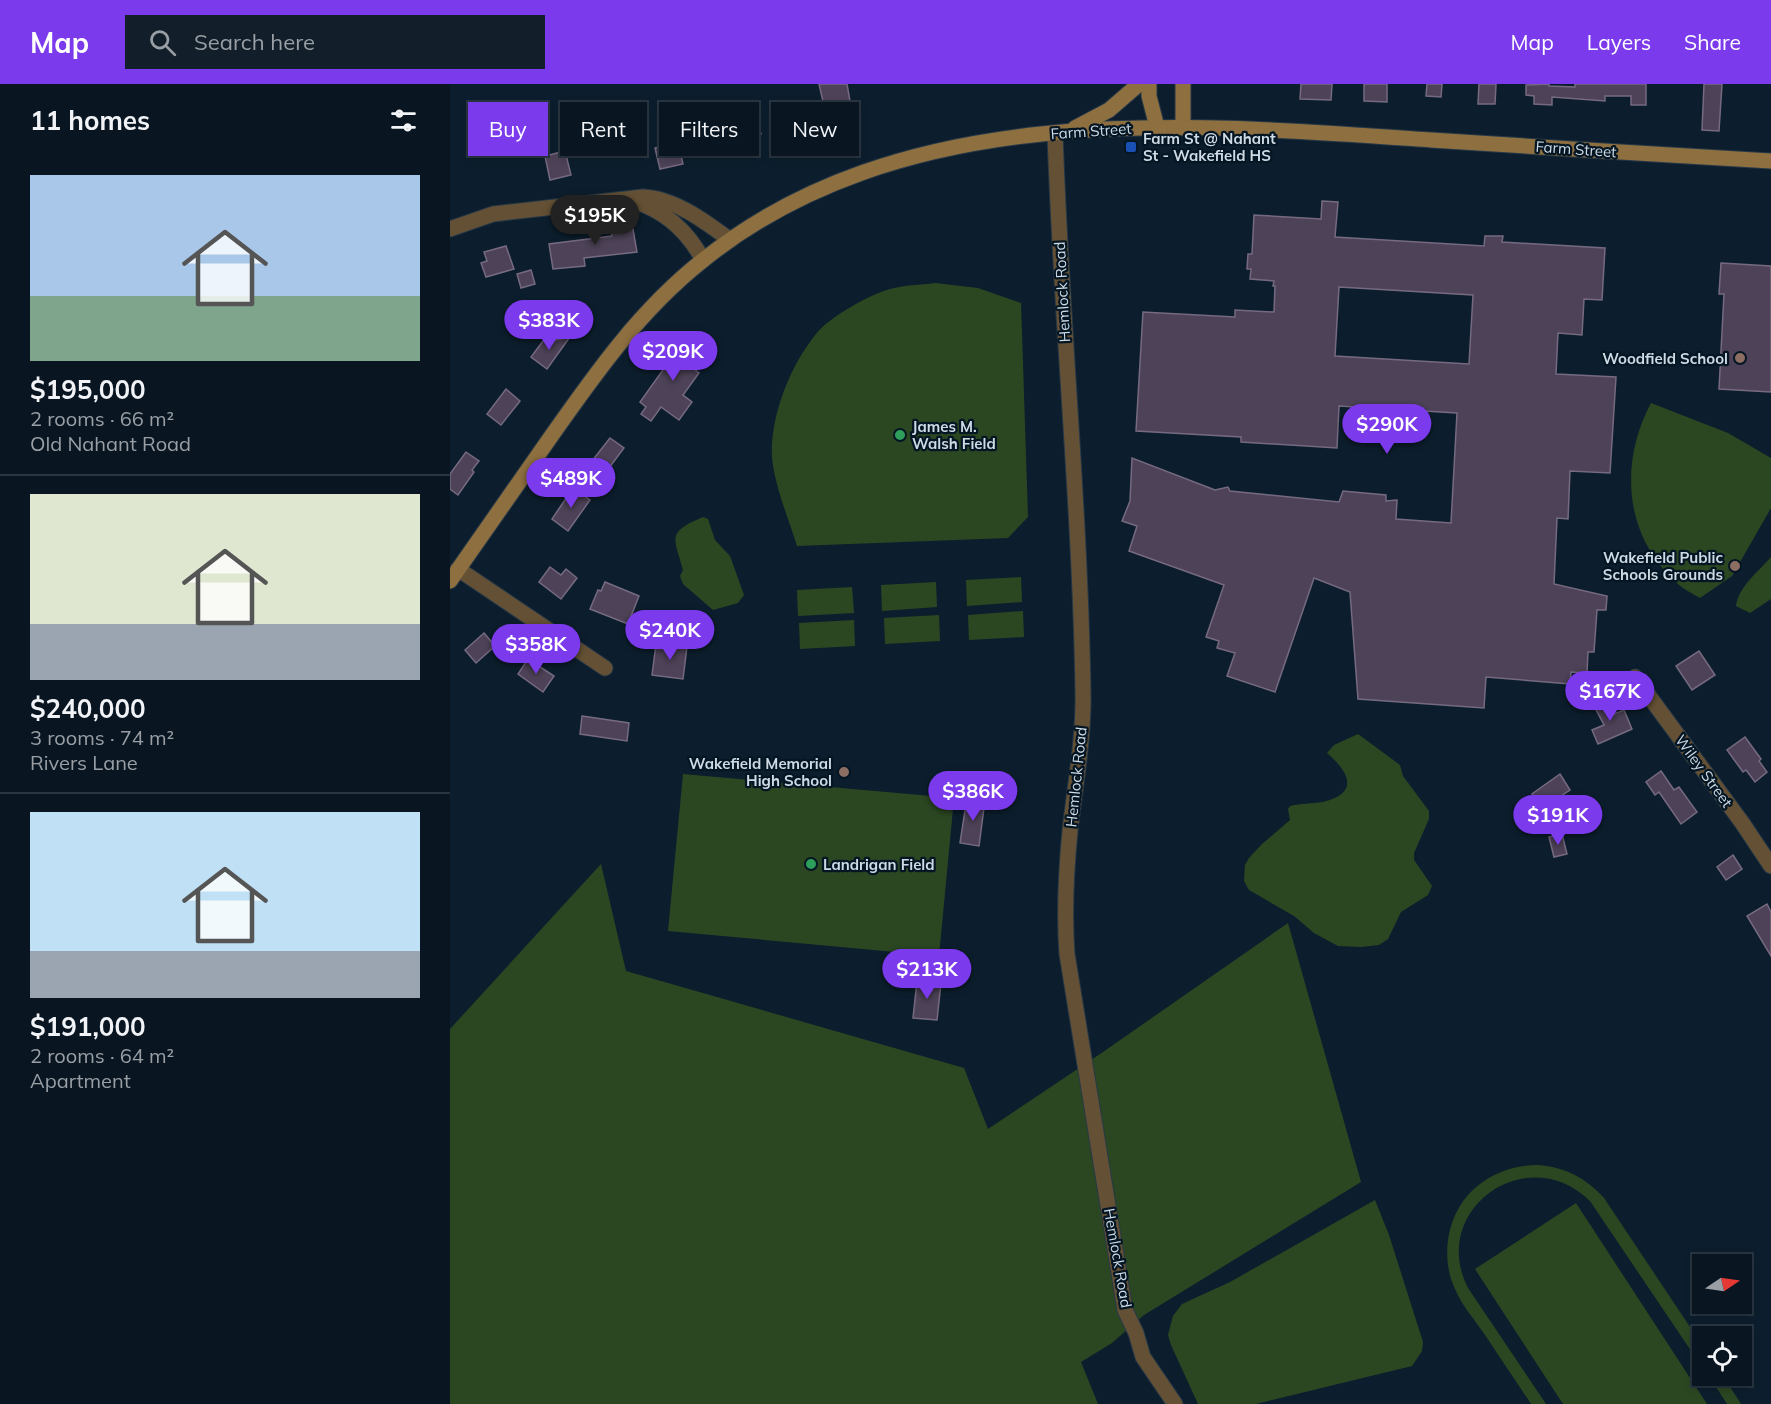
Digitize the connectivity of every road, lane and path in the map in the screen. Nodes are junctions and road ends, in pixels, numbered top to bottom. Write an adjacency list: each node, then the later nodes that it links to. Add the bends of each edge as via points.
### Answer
1 (1138, 84): 6 (main road, via 1109,110)
2 (1149, 84): 4 (main road)
3 (1183, 84): 5 (main road)
4 (1156, 128): 5 (main road, Farm Street); 6 (main road, Farm Street)
5 (1183, 128): 7 (main road, Farm Street)
6 (1062, 132): 10 (main road, Farm Street, via 945,150 881,167 812,193); 16 (street, Hemlock Road, via 1066,370 1076,491 1083,694 1066,883 1067,954 1125,1310 1143,1357)
7 (1771, 161)
8 (625, 199): 9 (street, via 493,214); 10 (street, via 647,197 662,201); 11 (street, via 644,204 668,218 688,236)
9 (450, 229)
10 (730, 240): 11 (main road, Farm Street)
11 (703, 260): 12 (main road, Farm Street, via 648,310 599,369)
12 (454, 575): 13 (street)
13 (605, 668)
14 (1635, 677): 15 (street, Wiley Street)
15 (1771, 866)
16 (1175, 1404)

